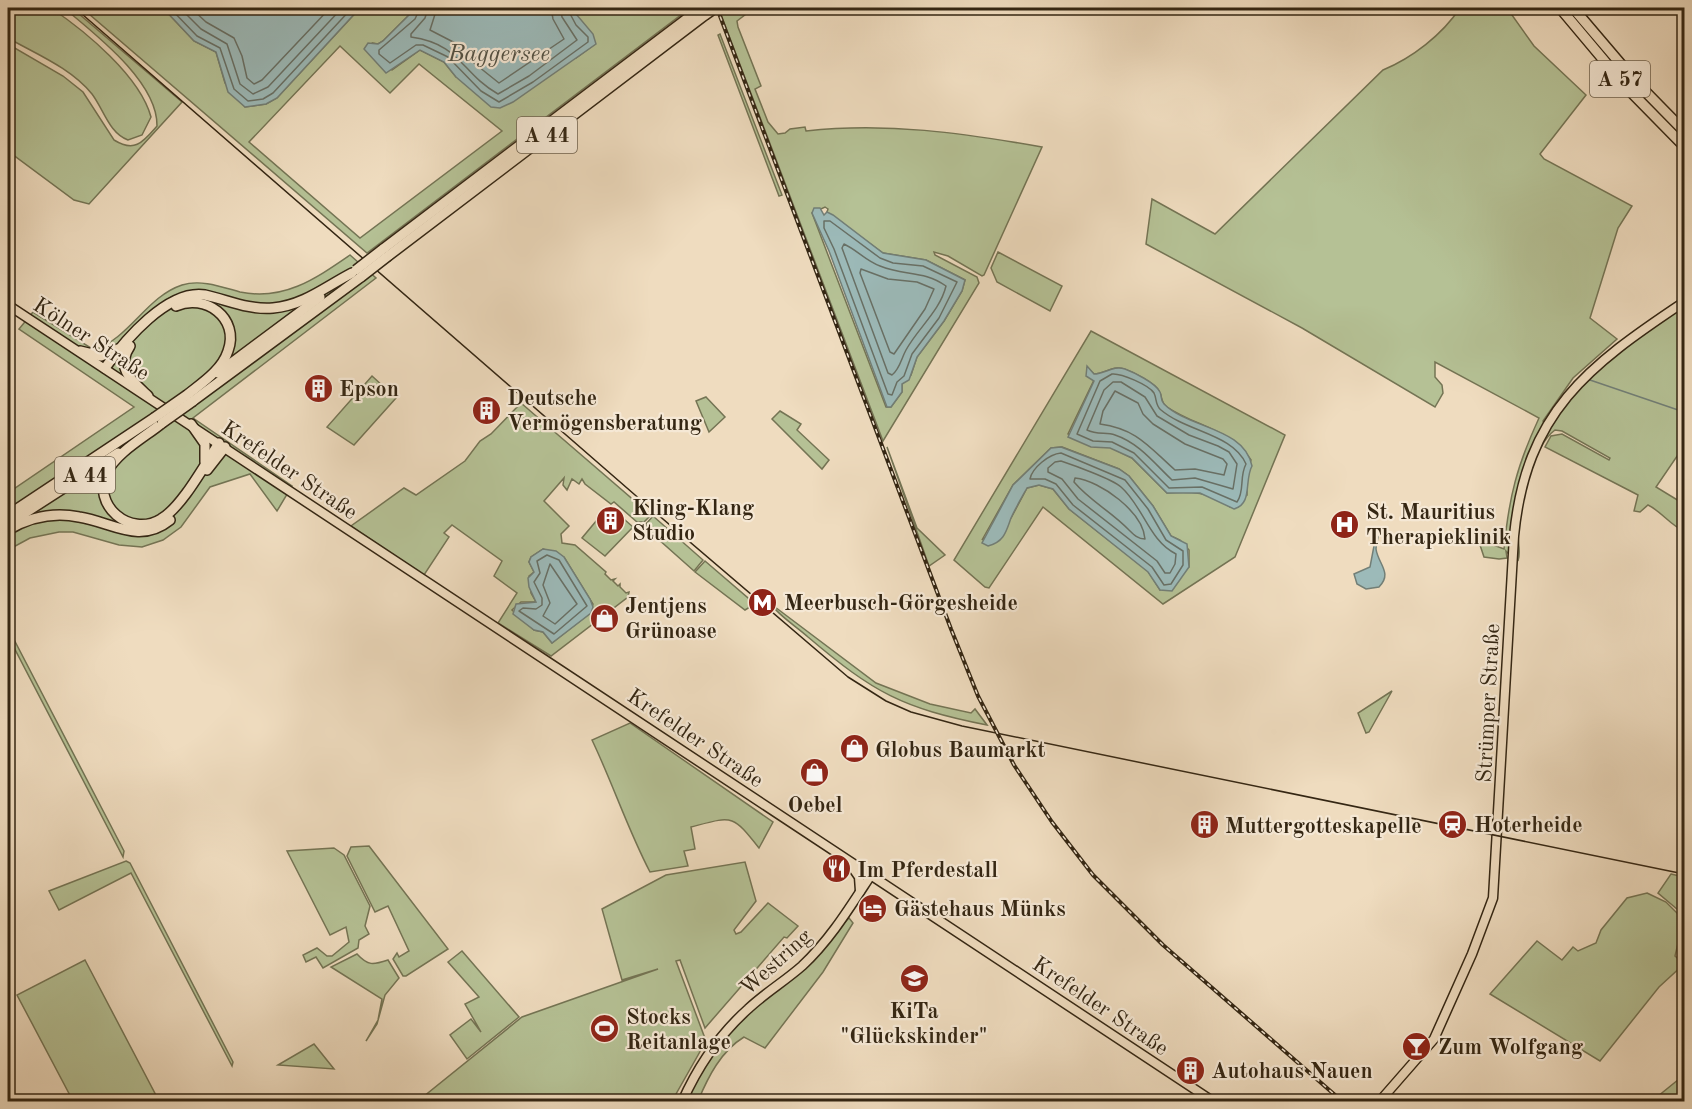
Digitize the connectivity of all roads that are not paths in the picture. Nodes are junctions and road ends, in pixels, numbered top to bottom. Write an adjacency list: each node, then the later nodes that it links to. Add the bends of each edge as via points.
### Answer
1 (715, 8): 4 (highway, A 44, bridge)
2 (1560, 8): 6 (highway, A 57, via 1628,89)
3 (1573, 8): 5 (highway, A 57)
4 (703, 11): 7 (highway, A 44, bridge)
5 (1684, 131)
6 (1684, 146)
7 (356, 273): 10 (highway, via 309,298 275,308 247,307 201,295 182,297 163,307); 14 (highway, A 44)
8 (1684, 302): 28 (main road, Strümper Straße, via 1600,361 1563,401 1546,427 1526,472 1516,514 1512,562 1493,898 1434,1039)
9 (8, 305): 11 (main road, Kölner Straße)
10 (127, 345): 11 (highway, via 101,356); 12 (highway); 13 (highway, via 125,371); 14 (highway, via 178,305 200,302 218,311 228,326 229,349)
11 (80, 351): 12 (main road, Kölner Straße)
12 (107, 369): 13 (main road, Kölner Straße)
13 (148, 396): 15 (main road, Kölner Straße)
14 (190, 398): 16 (highway, A 44, bridge)
15 (158, 402): 17 (main road, Krefelder Straße)
16 (158, 420): 19 (highway, via 108,470 104,493 115,514 140,525 161,519); 20 (highway, A 44); 21 (highway, A 44)
17 (191, 424): 18 (main road, Krefelder Straße); 19 (highway, via 206,446)
18 (222, 445): 19 (highway); 22 (highway, via 176,513 157,528 129,532 85,518 58,515 33,518); 23 (main road, Krefelder Straße)
19 (203, 466)
20 (8, 515)
21 (8, 525)
22 (8, 530)
23 (844, 857): 24 (main road, Krefelder Straße); 25 (main road, via 857,874)
24 (871, 875): 25 (main road, Westring); 27 (main road, Krefelder Straße)
25 (860, 891): 26 (main road, Westring, via 809,958 729,1027 701,1065)
26 (682, 1101)
27 (1214, 1101)
28 (1379, 1101)

